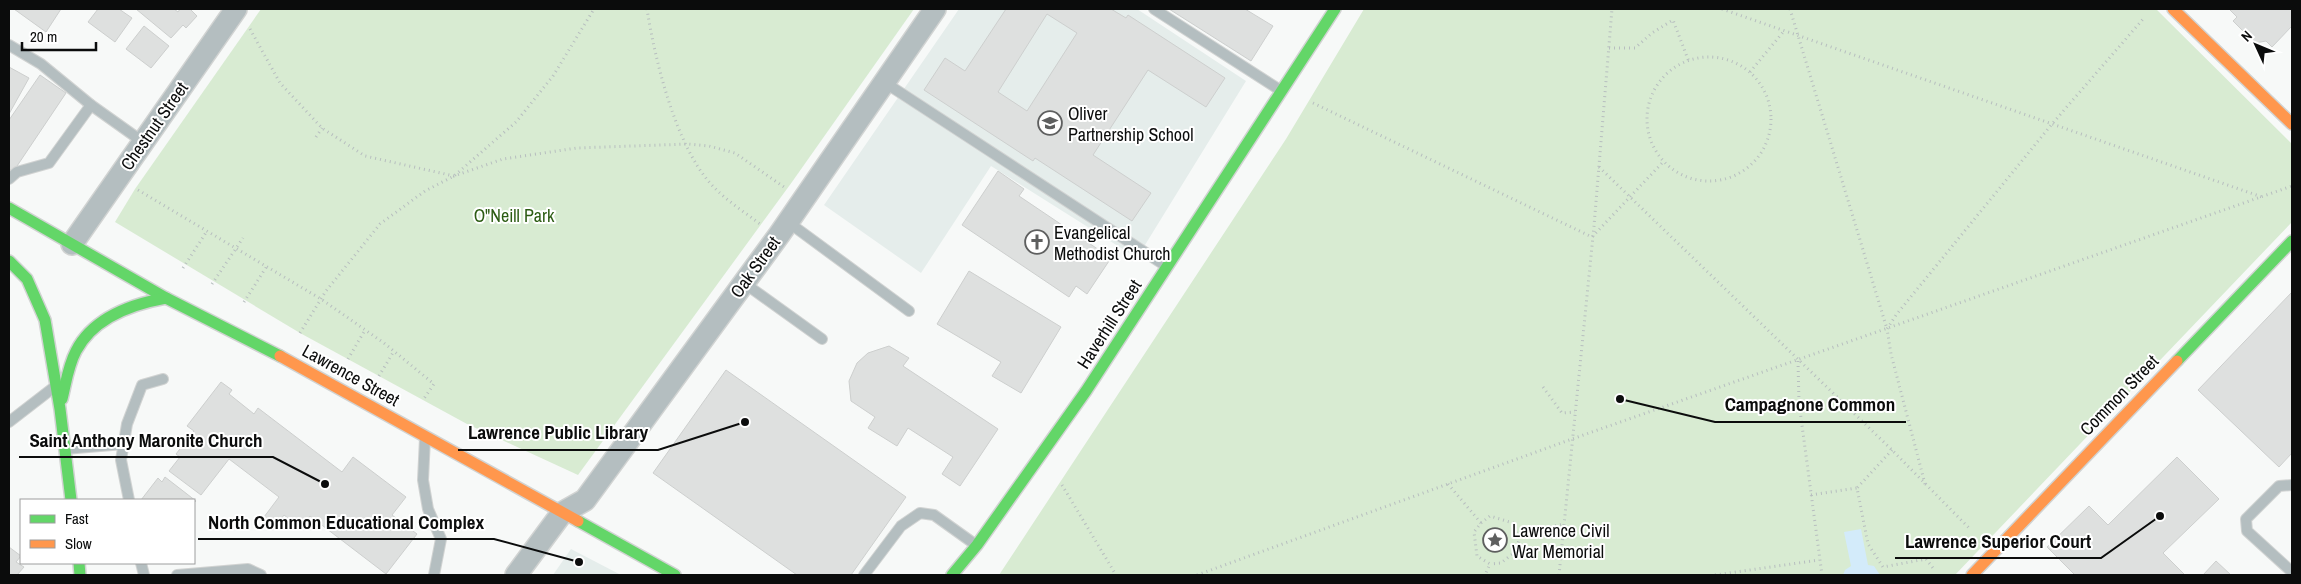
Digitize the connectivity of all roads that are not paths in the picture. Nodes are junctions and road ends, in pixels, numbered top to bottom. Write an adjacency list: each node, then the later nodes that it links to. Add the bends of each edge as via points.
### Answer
1 (236, 9): 11 (street, Chestnut Street)
2 (935, 9): 7 (street, Oak Street)
3 (1154, 9): 8 (lane)
4 (1335, 9): 8 (main road, Haverhill Street)
5 (2173, 9): 10 (main road)
6 (9, 45): 9 (lane, via 41,64)
7 (884, 82): 14 (street, Oak Street); 18 (lane)
8 (1281, 91): 18 (main road, Haverhill Street)
9 (91, 105): 11 (lane); 12 (lane, via 49,163 17,172)
10 (2292, 124)
11 (143, 142): 16 (street, Chestnut Street)
12 (9, 180)
13 (9, 208): 16 (main road, Lawrence Street)
14 (788, 222): 19 (street, Oak Street); 21 (lane)
15 (2292, 241): 35 (main road, Common Street)
16 (72, 244): 20 (main road, Lawrence Street)
17 (9, 261): 24 (main road, via 27,279 45,320)
18 (1166, 267): 34 (main road, Haverhill Street, via 1086,391)
19 (744, 282): 22 (lane); 33 (street, Oak Street, via 585,500)
20 (166, 298): 25 (main road, via 145,301 123,310 79,345 68,372); 27 (main road, Lawrence Street, via 324,379)
21 (909, 311)
22 (822, 339)
23 (163, 379): 28 (lane, via 142,385 127,424)
24 (56, 386): 25 (main road); 26 (lane)
25 (60, 409): 29 (main road)
26 (9, 422)
27 (425, 436): 33 (main road, Lawrence Street); 39 (lane, via 423,480 428,509 441,539)
28 (124, 444): 29 (lane); 32 (lane, via 121,460)
29 (65, 449): 31 (main road)
30 (2292, 485): 36 (lane, via 2279,486 2246,519 2246,531)
31 (71, 499)
32 (129, 499)
33 (562, 513): 40 (street); 41 (main road, Lawrence Street)
34 (976, 545): 42 (lane, via 934,515 920,512 901,526); 43 (main road, Haverhill Street)
35 (1984, 571)
36 (2292, 572)
37 (177, 575): 38 (lane, via 248,569)
38 (261, 575)
39 (434, 575)
40 (516, 575)
41 (675, 575)
42 (864, 575)
43 (952, 575)

